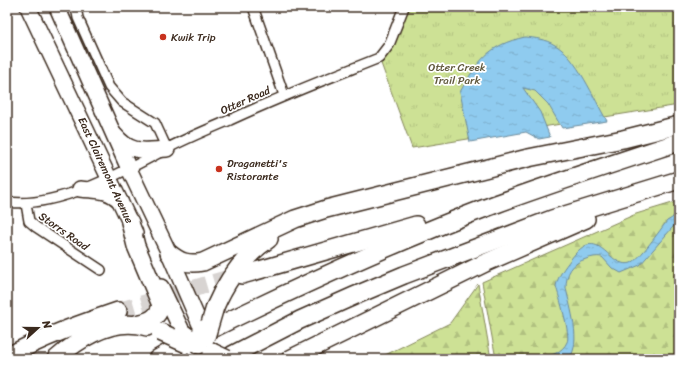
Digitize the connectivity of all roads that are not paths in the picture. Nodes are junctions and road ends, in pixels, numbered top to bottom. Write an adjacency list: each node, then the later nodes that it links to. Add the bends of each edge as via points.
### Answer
1 (28, 7): 12 (main road, East Clairemont Avenue)
2 (57, 7): 8 (main road, East Clairemont Avenue)
3 (76, 7): 10 (street, via 78,18 109,87 122,102 155,123)
4 (253, 7): 6 (street)
5 (404, 7): 6 (street, Otter Road, via 389,45 379,58)
6 (284, 95): 10 (street, Otter Road)
7 (679, 125): 17 (highway, via 528,158)
8 (112, 131): 10 (main road, via 124,145 131,148); 11 (main road, East Clairemont Avenue)
9 (679, 142): 19 (highway)
10 (167, 149): 11 (street, Otter Road)
11 (129, 169): 12 (street, Otter Road); 21 (main road, East Clairemont Avenue)
12 (109, 177): 14 (street, Storrs Road); 15 (main road, East Clairemont Avenue)
13 (679, 181): 26 (highway, via 552,219 404,275 300,320); 30 (highway, via 531,242)
14 (80, 189): 15 (main road, via 108,192); 18 (street, Storrs Road)
15 (120, 201): 20 (main road, East Clairemont Avenue)
16 (7, 202): 18 (street, Storrs Road)
17 (347, 203): 21 (highway, via 295,219 203,262 187,264); 26 (highway, bridge, via 281,232 260,245 242,261 229,278 215,307)
18 (26, 204): 22 (street, Storrs Road, via 30,222 36,228)
19 (496, 204): 23 (highway); 26 (highway, via 344,266)
20 (130, 222): 25 (highway, via 136,246 160,305 154,318); 26 (main road, East Clairemont Avenue)
21 (169, 253): 26 (main road, East Clairemont Avenue, via 194,312)
22 (101, 270)
23 (242, 275)
24 (118, 311): 27 (highway, via 69,328)
25 (136, 324): 26 (highway, bridge); 28 (highway, via 95,332 75,343)
26 (204, 348): 29 (highway)
27 (7, 357)
28 (56, 359)
29 (157, 359)
30 (290, 359)

